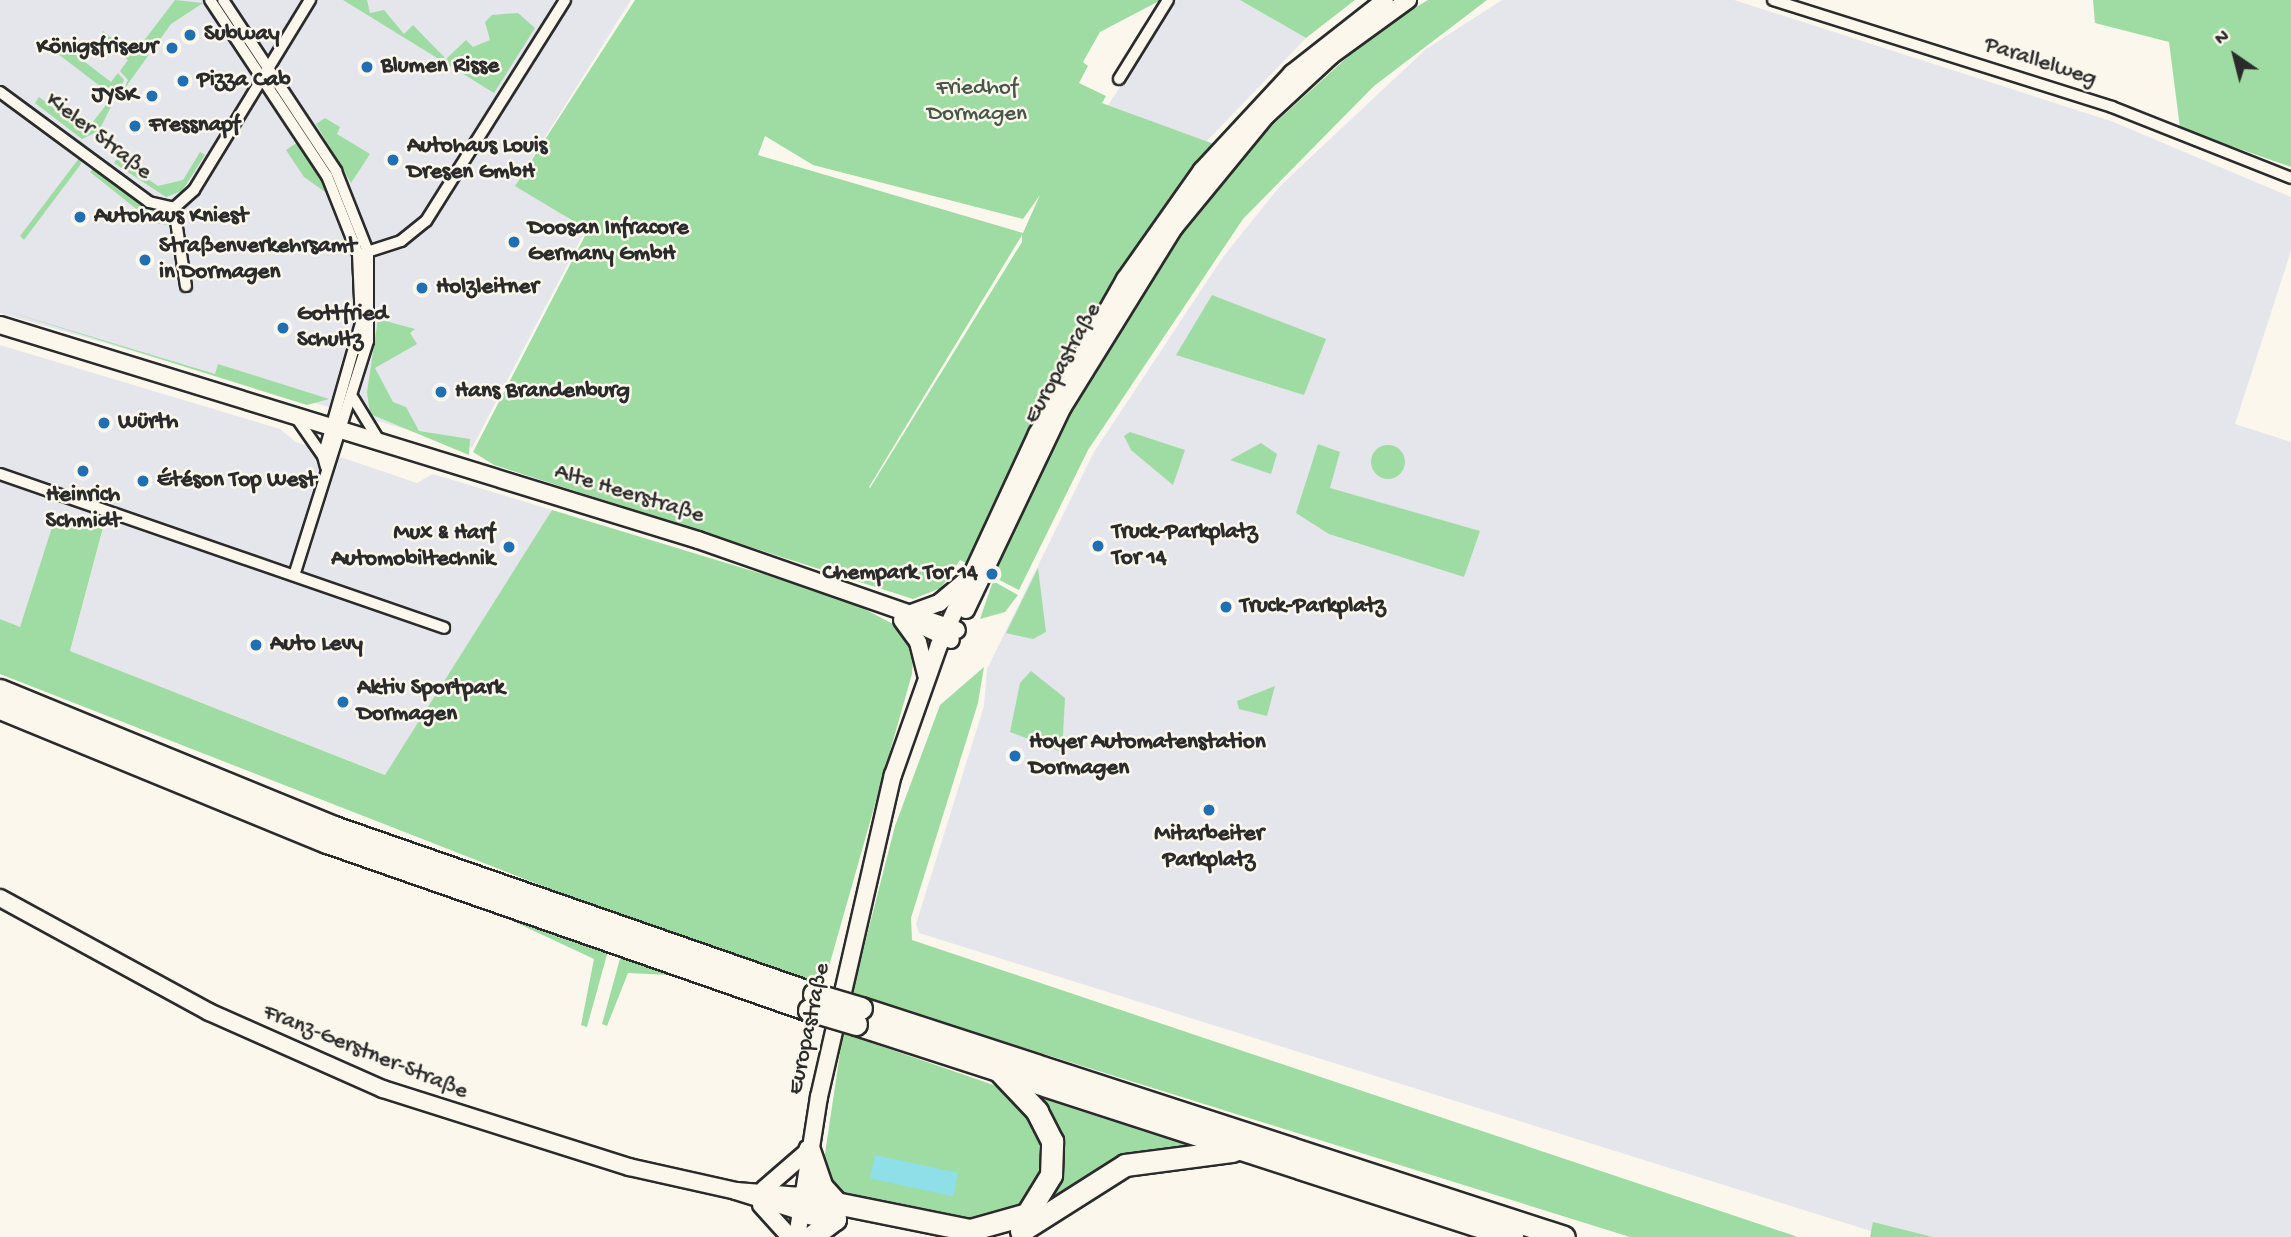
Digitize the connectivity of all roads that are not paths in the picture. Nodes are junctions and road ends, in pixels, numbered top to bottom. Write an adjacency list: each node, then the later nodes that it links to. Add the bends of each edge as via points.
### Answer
1 (210, 0): 9 (street)
2 (223, 0): 9 (street)
3 (310, 0): 9 (street)
4 (565, 0): 14 (street, via 426,221 401,241)
5 (1168, 0): 10 (street)
6 (1385, 0): 24 (main road, Europastraße, via 1257,107 1163,221 1054,400)
7 (1408, 0): 29 (main road, Europastraße, via 1283,100 1174,228 1063,407)
8 (1773, 0): 12 (street, Parallelweg, via 2112,107)
9 (266, 73): 13 (street, via 194,190); 14 (street, via 336,192)
10 (1119, 79)
11 (0, 92): 13 (street, Kieler Straße, via 149,202)
12 (2291, 178)
13 (174, 208): 15 (street)
14 (363, 253): 17 (street, via 370,325); 19 (street, via 361,323)
15 (186, 286)
16 (0, 325): 18 (main road, Alte Heerstraße)
17 (353, 397): 19 (street); 20 (street)
18 (295, 416): 19 (main road, Alte Heerstraße); 21 (street)
19 (337, 428): 20 (main road, Alte Heerstraße); 21 (street)
20 (378, 439): 25 (main road, Alte Heerstraße)
21 (325, 462): 23 (street)
22 (0, 474): 23 (street)
23 (295, 573): 28 (street)
24 (970, 576): 26 (main road, via 939,603); 29 (main road, Europastraße)
25 (867, 598): 26 (main road, Alte Heerstraße); 27 (main road, Alte Heerstraße)
26 (914, 612): 29 (main road, Alte Heerstraße)
27 (898, 615): 29 (main road, Alte Heerstraße); 30 (main road, via 921,649)
28 (444, 628)
29 (950, 633): 30 (main road, Europastraße); 33 (main road, Europastraße)
30 (926, 679): 33 (main road, Europastraße)
31 (0, 690): 35 (highway)
32 (0, 708): 35 (highway, via 327,842)
33 (880, 832): 39 (main road, Europastraße)
34 (0, 898): 40 (main road, Franz-Gerstner-Straße, via 269,1041 383,1089 560,1149)
35 (598, 929): 36 (highway, bridge)
36 (859, 1016): 37 (highway); 49 (highway)
37 (1000, 1072): 38 (highway); 42 (highway, via 1037,1111 1052,1141 1051,1175 1027,1214 970,1230)
38 (1239, 1149): 47 (highway, via 1125,1165); 48 (highway)
39 (808, 1150): 40 (main road, via 784,1178); 41 (main road, Europastraße); 42 (highway)
40 (759, 1196): 41 (main road, Franz-Gerstner-Straße); 43 (main road)
41 (801, 1203): 42 (highway); 44 (main road, Europastraße)
42 (837, 1213): 45 (highway); 46 (highway)
43 (790, 1237)
44 (797, 1237)
45 (811, 1237)
46 (930, 1237)
47 (1008, 1237)
48 (1512, 1237)
49 (1564, 1237)

